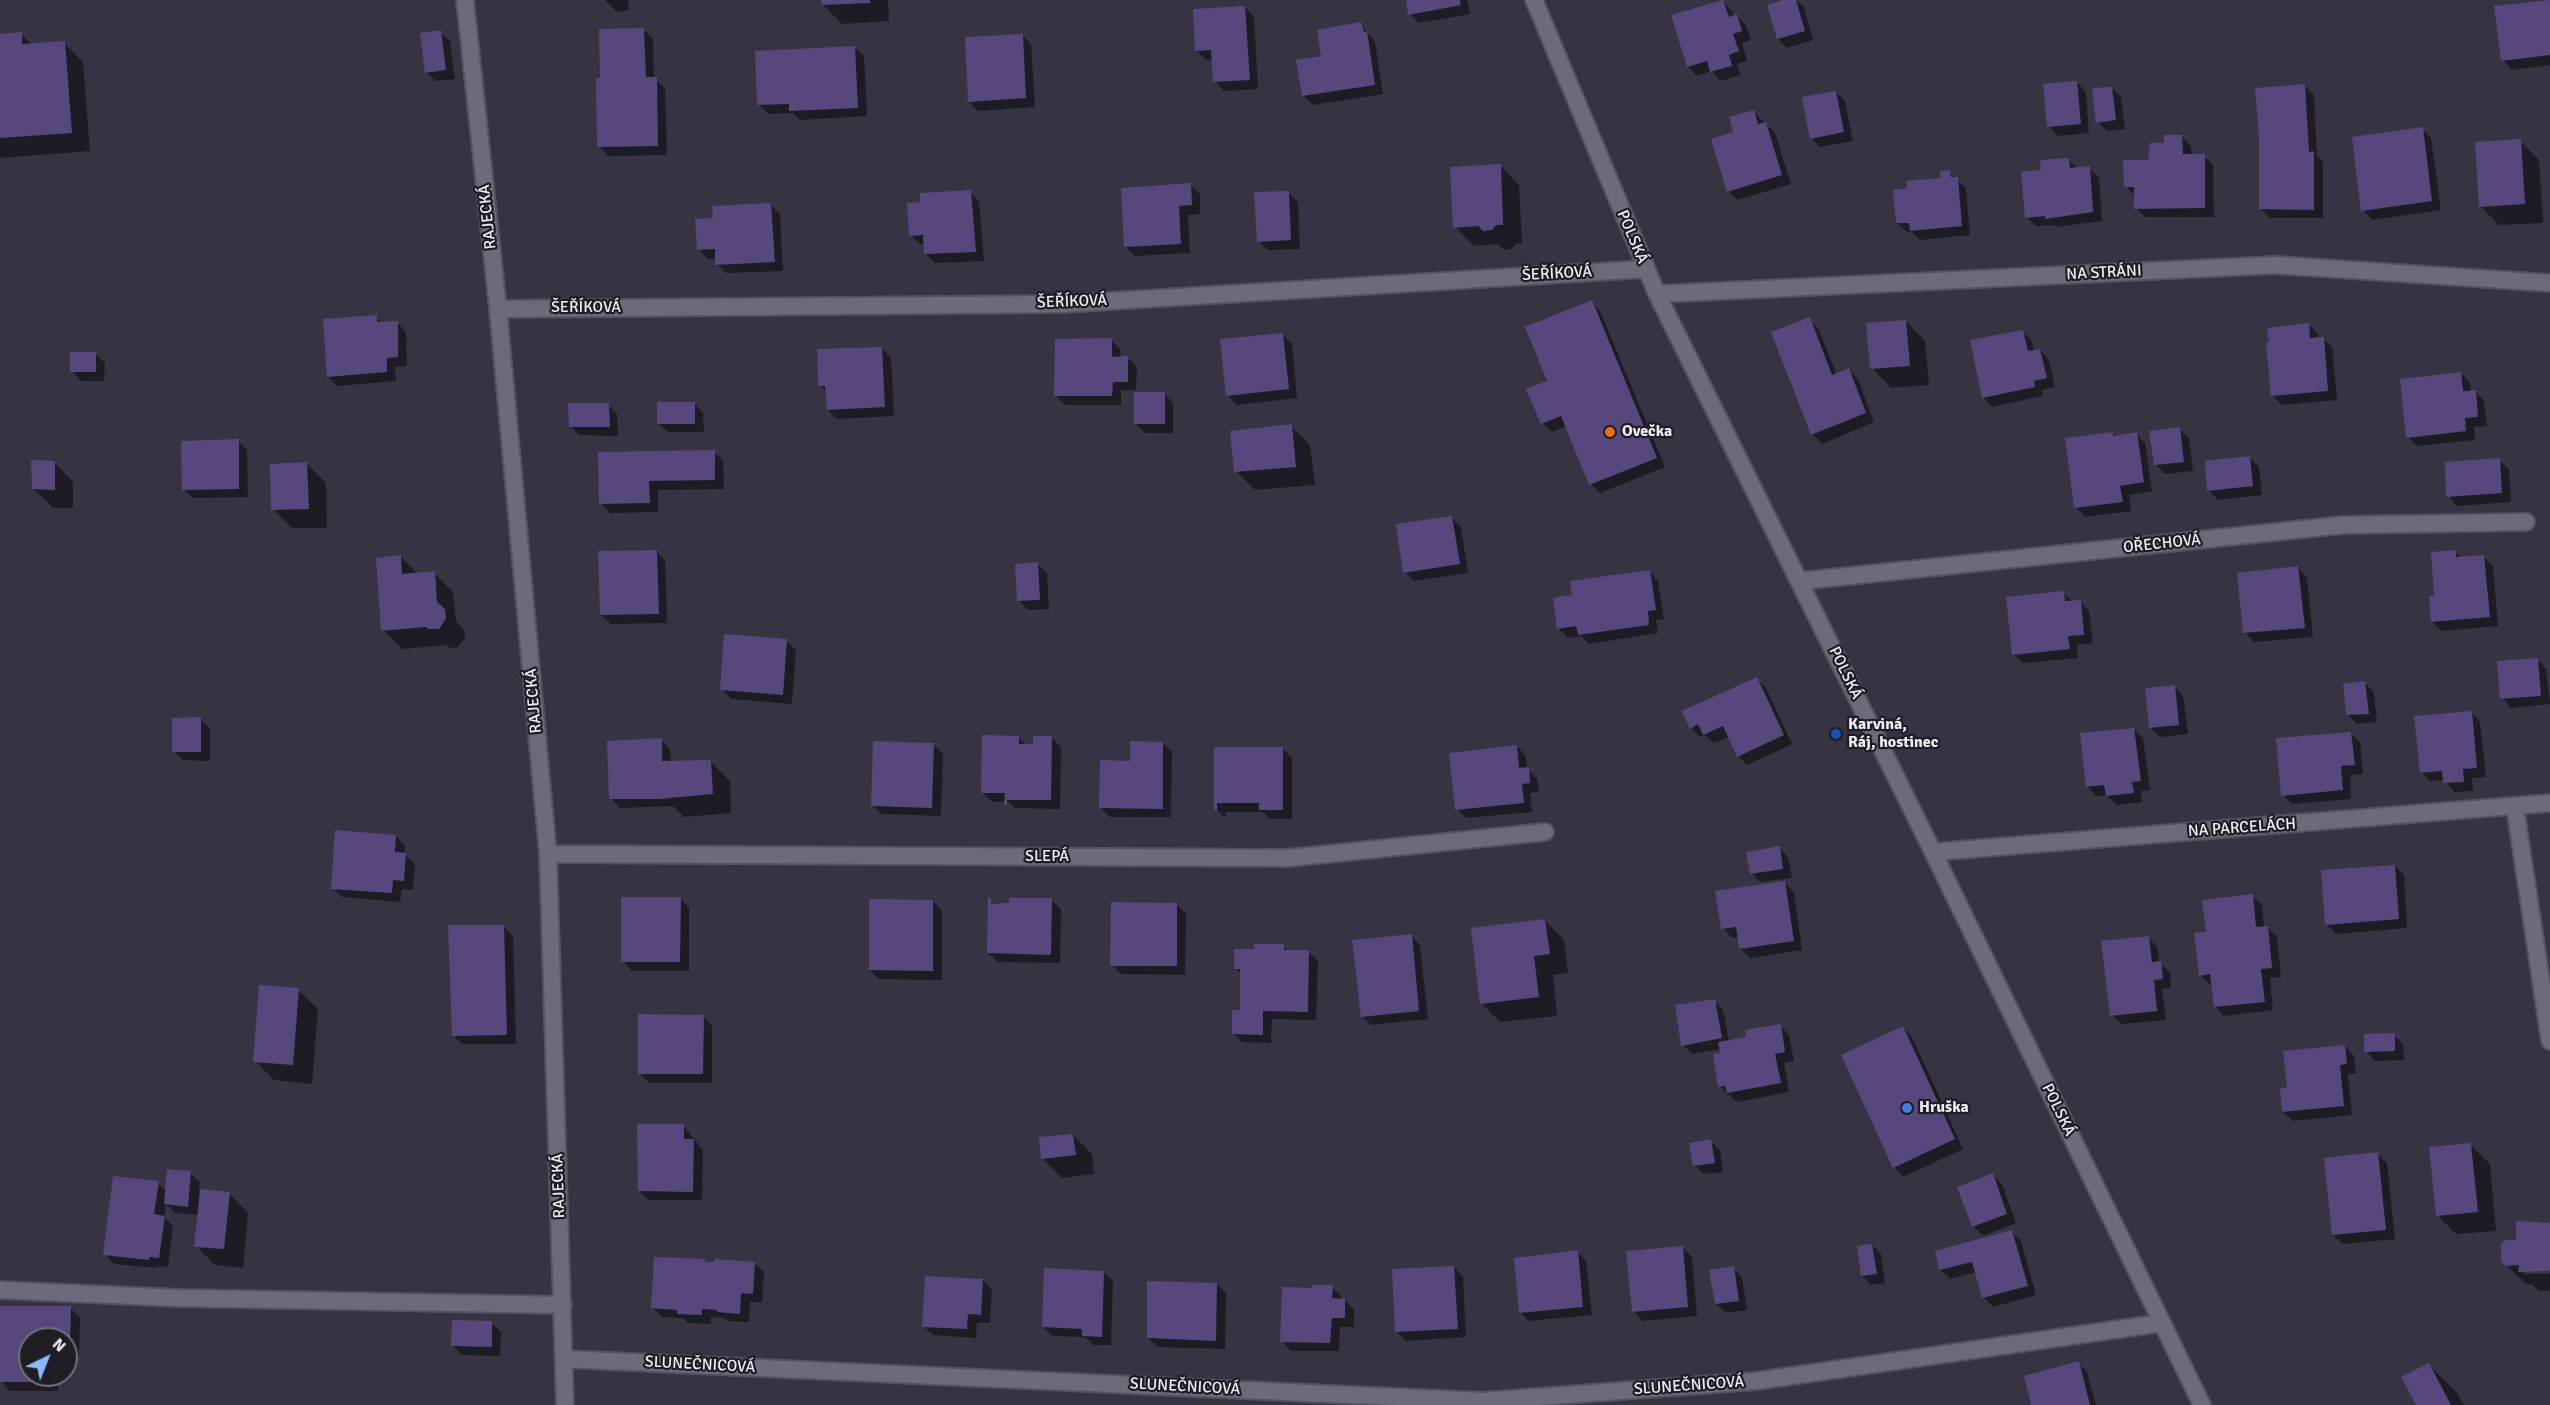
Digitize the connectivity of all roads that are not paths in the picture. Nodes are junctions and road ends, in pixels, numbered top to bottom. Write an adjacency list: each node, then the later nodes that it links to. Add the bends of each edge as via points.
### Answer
1 (465, 0): 6 (street, RAJECKÁ)
2 (1534, 0): 3 (street, POLSKÁ)
3 (1646, 269): 5 (street, POLSKÁ); 6 (street, ŠEŘÍKOVÁ, via 1061,304)
4 (2550, 283): 5 (street, NA STRÁNI, via 2276,264)
5 (1657, 294): 8 (street, POLSKÁ)
6 (498, 309): 13 (street, RAJECKÁ)
7 (2526, 522): 8 (street, OŘECHOVÁ, via 2343,525)
8 (1800, 581): 12 (street, POLSKÁ)
9 (2550, 803): 10 (street, NA PARCELÁCH)
10 (2515, 807): 12 (street, NA PARCELÁCH); 14 (street)
11 (1545, 832): 13 (street, SLEPÁ, via 1288,858)
12 (1933, 852): 17 (street, POLSKÁ)
13 (548, 854): 16 (street, RAJECKÁ)
14 (2550, 1041)
15 (0, 1290): 16 (street, via 179,1298)
16 (563, 1305): 18 (street, RAJECKÁ)
17 (2162, 1323): 18 (street, SLUNEČNICOVÁ, via 1756,1382 1483,1401); 20 (street, POLSKÁ)
18 (565, 1359): 19 (street, RAJECKÁ)
19 (565, 1405)
20 (2202, 1405)

